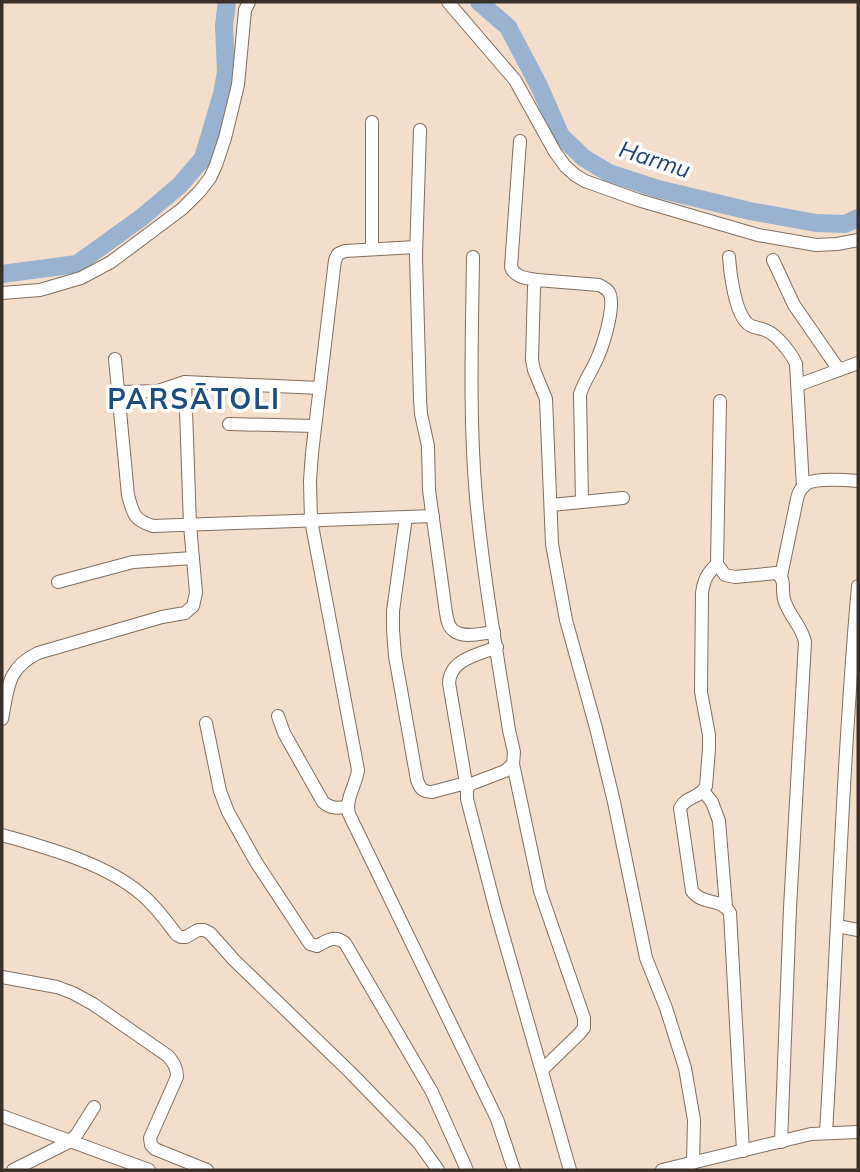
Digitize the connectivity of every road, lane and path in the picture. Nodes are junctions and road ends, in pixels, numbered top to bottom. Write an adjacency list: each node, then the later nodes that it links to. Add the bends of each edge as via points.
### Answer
1 (249, 2): 13 (street, via 238,85 225,138 200,191 111,262 81,278 40,290)
2 (448, 2): 6 (street, via 515,80 555,152 585,181 758,235 816,245)
3 (372, 122): 8 (street)
4 (420, 130): 7 (street)
5 (520, 141): 12 (street, via 511,267 518,276)
6 (858, 240)
7 (416, 247): 8 (street); 29 (street, via 420,399 429,446)
8 (372, 249): 19 (street, via 345,251 335,260)
9 (473, 257): 38 (street, via 476,495)
10 (729, 257): 18 (street, via 730,278 743,317 773,335 793,356)
11 (773, 260): 16 (street, via 794,305)
12 (537, 280): 27 (street, via 599,285 608,290 612,300 600,353 580,394); 28 (street, via 533,360 546,399)
13 (2, 293)
14 (115, 359): 20 (street)
15 (858, 363): 16 (street)
16 (839, 370): 18 (street)
17 (185, 382): 19 (street); 20 (street, via 159,391); 32 (street)
18 (798, 385): 25 (street)
19 (320, 388): 23 (street)
20 (118, 392): 32 (street, via 133,515 153,526)
21 (720, 401): 34 (street)
22 (229, 424): 23 (street)
23 (314, 426): 31 (street)
24 (858, 481): 25 (street, via 808,482)
25 (803, 487): 35 (street)
26 (623, 498): 27 (street)
27 (582, 502): 28 (street)
28 (551, 505): 62 (street, via 552,544 566,620 614,802 644,948 685,1068 694,1120)
29 (433, 516): 30 (street); 38 (street, via 450,626 462,635)
30 (406, 517): 31 (street); 46 (street, via 393,630 417,780 426,792)
31 (311, 520): 32 (street); 48 (street, via 358,770)
32 (190, 525): 33 (street)
33 (193, 558): 36 (street, via 133,562); 40 (street, via 196,593 185,613 38,653)
34 (717, 564): 35 (street, via 726,575 735,577 776,572); 47 (street, via 707,574 702,593 701,692 709,735)
35 (782, 576): 60 (street, via 783,597 805,642)
36 (58, 582)
37 (858, 586): 51 (street)
38 (494, 632): 39 (street)
39 (497, 648): 45 (street); 46 (street, via 457,663 449,676)
40 (15, 670): 41 (street); 43 (street)
41 (2, 675)
42 (278, 716): 48 (street, via 323,802 334,808)
43 (2, 719)
44 (206, 723): 67 (street, via 220,791 256,862 310,944 317,946 333,938 345,943 432,1092)
45 (513, 764): 46 (street); 54 (street, via 540,891 584,1018 584,1028)
46 (467, 786): 54 (street, via 495,907)
47 (704, 791): 50 (street, via 719,821); 50 (street, via 680,808 692,891 705,901)
48 (347, 807): 68 (street, via 497,1119)
49 (2, 835): 66 (street, via 83,860 121,880 144,896 181,937 198,930 210,933 351,1072 419,1143)
50 (726, 907): 61 (street, via 730,913)
51 (837, 926): 52 (street); 58 (street)
52 (858, 930)
53 (2, 976): 65 (street, via 73,993 168,1056 177,1077 151,1145)
54 (542, 1070): 69 (street)
55 (94, 1107): 59 (street)
56 (2, 1116): 59 (street)
57 (858, 1132): 58 (street)
58 (826, 1133): 60 (street)
59 (69, 1142): 63 (street); 64 (street)
60 (781, 1142): 61 (street)
61 (743, 1151): 62 (street)
62 (693, 1163): 70 (street)
63 (13, 1170)
64 (149, 1170)
65 (207, 1170)
66 (438, 1170)
67 (467, 1170)
68 (514, 1170)
69 (570, 1170)
70 (662, 1170)

